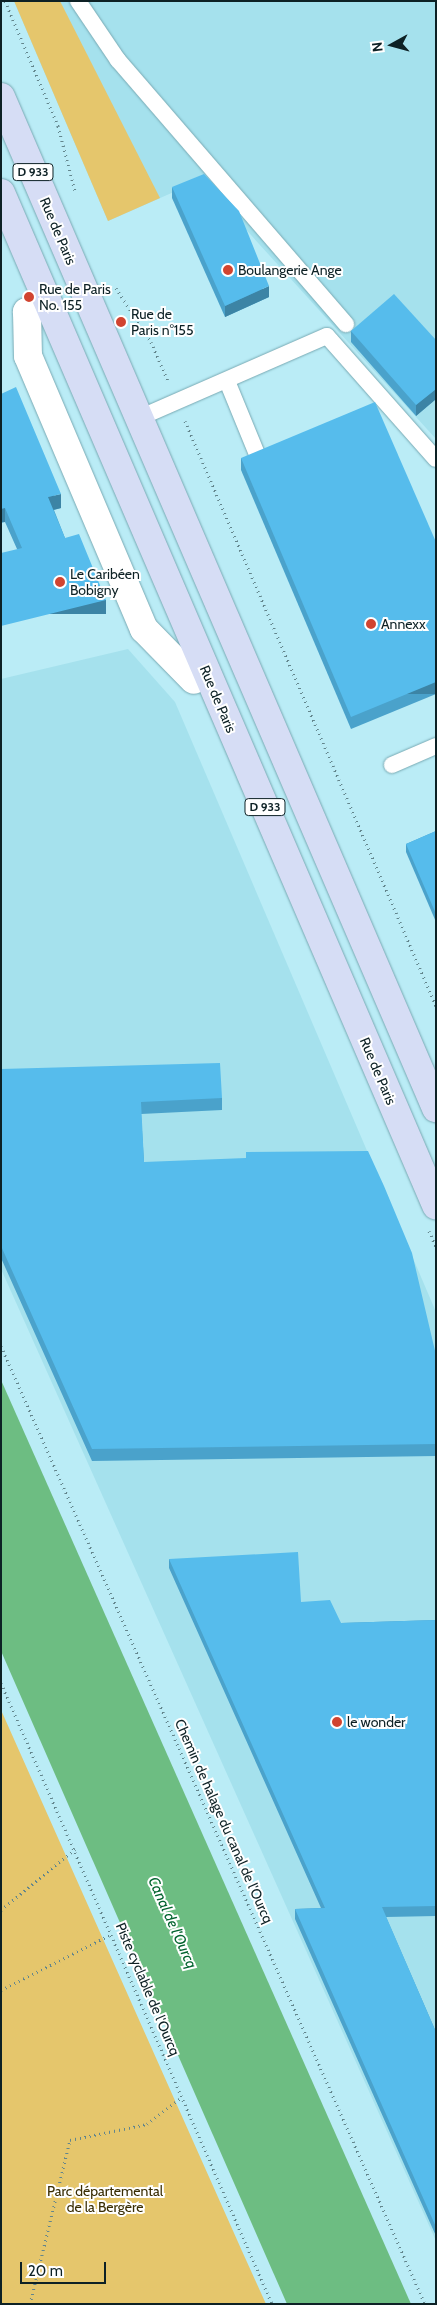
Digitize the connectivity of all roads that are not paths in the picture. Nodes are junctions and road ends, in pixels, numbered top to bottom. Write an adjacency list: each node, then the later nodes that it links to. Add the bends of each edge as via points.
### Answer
1 (78, 1): 5 (lane, via 118,60)
2 (1, 97): 7 (main road, Rue de Paris / D 933)
3 (1, 194): 4 (main road, Rue de Paris / D 933)
4 (48, 303): 10 (street, via 27,312 28,356 144,630); 14 (main road, Rue de Paris / D 933)
5 (346, 324)
6 (227, 381): 7 (lane); 8 (lane); 9 (lane, via 327,336)
7 (139, 418): 13 (main road, Rue de Paris / D 933)
8 (257, 454)
9 (436, 459)
10 (194, 680)
11 (436, 746): 12 (lane)
12 (392, 765)
13 (436, 1108)
14 (436, 1205)

